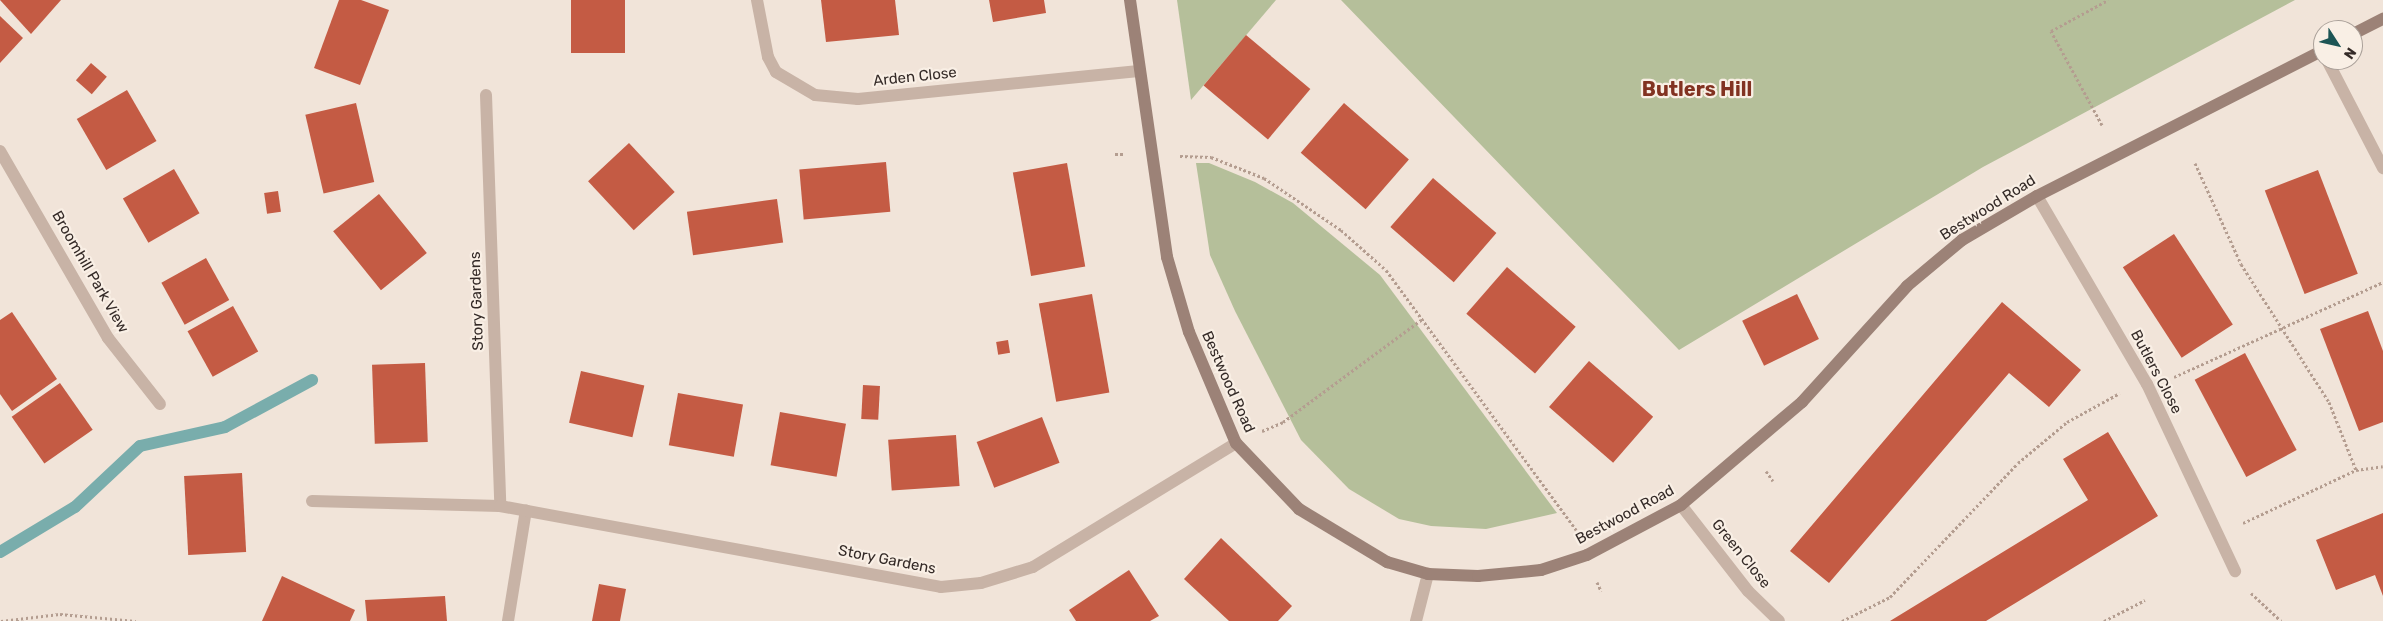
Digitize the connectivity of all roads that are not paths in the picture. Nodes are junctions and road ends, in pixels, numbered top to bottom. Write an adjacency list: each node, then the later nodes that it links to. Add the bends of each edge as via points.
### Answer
1 (757, 0): 7 (street, Arden Close, via 768,57 776,72 815,95 858,99)
2 (1130, 0): 7 (street, Bestwood Road)
3 (2383, 19): 4 (street)
4 (2363, 29)
5 (2313, 58): 11 (street, Bestwood Road)
6 (2333, 70): 10 (street)
7 (1139, 72): 13 (street, Bestwood Road, via 1167,257 1189,332)
8 (486, 95): 16 (street, Story Gardens)
9 (0, 151): 12 (street, Broomhill Park View, via 108,338)
10 (2383, 168)
11 (2037, 196): 15 (street, Bestwood Road, via 1962,240 1907,286 1802,402); 18 (street, Butlers Close, via 2147,384)
12 (160, 404)
13 (1236, 443): 17 (street, Story Gardens, via 1033,567 981,583 941,587); 19 (street, Bestwood Road, via 1306,514 1388,562)
14 (312, 501): 16 (street, Story Gardens)
15 (1681, 505): 19 (street, Bestwood Road, via 1587,556 1541,570 1478,576); 22 (street, Green Close, via 1748,591)
16 (500, 506): 17 (street, Story Gardens)
17 (526, 510): 20 (street)
18 (2235, 570)
19 (1428, 574): 21 (street)
20 (508, 621)
21 (1416, 621)
22 (1779, 621)

